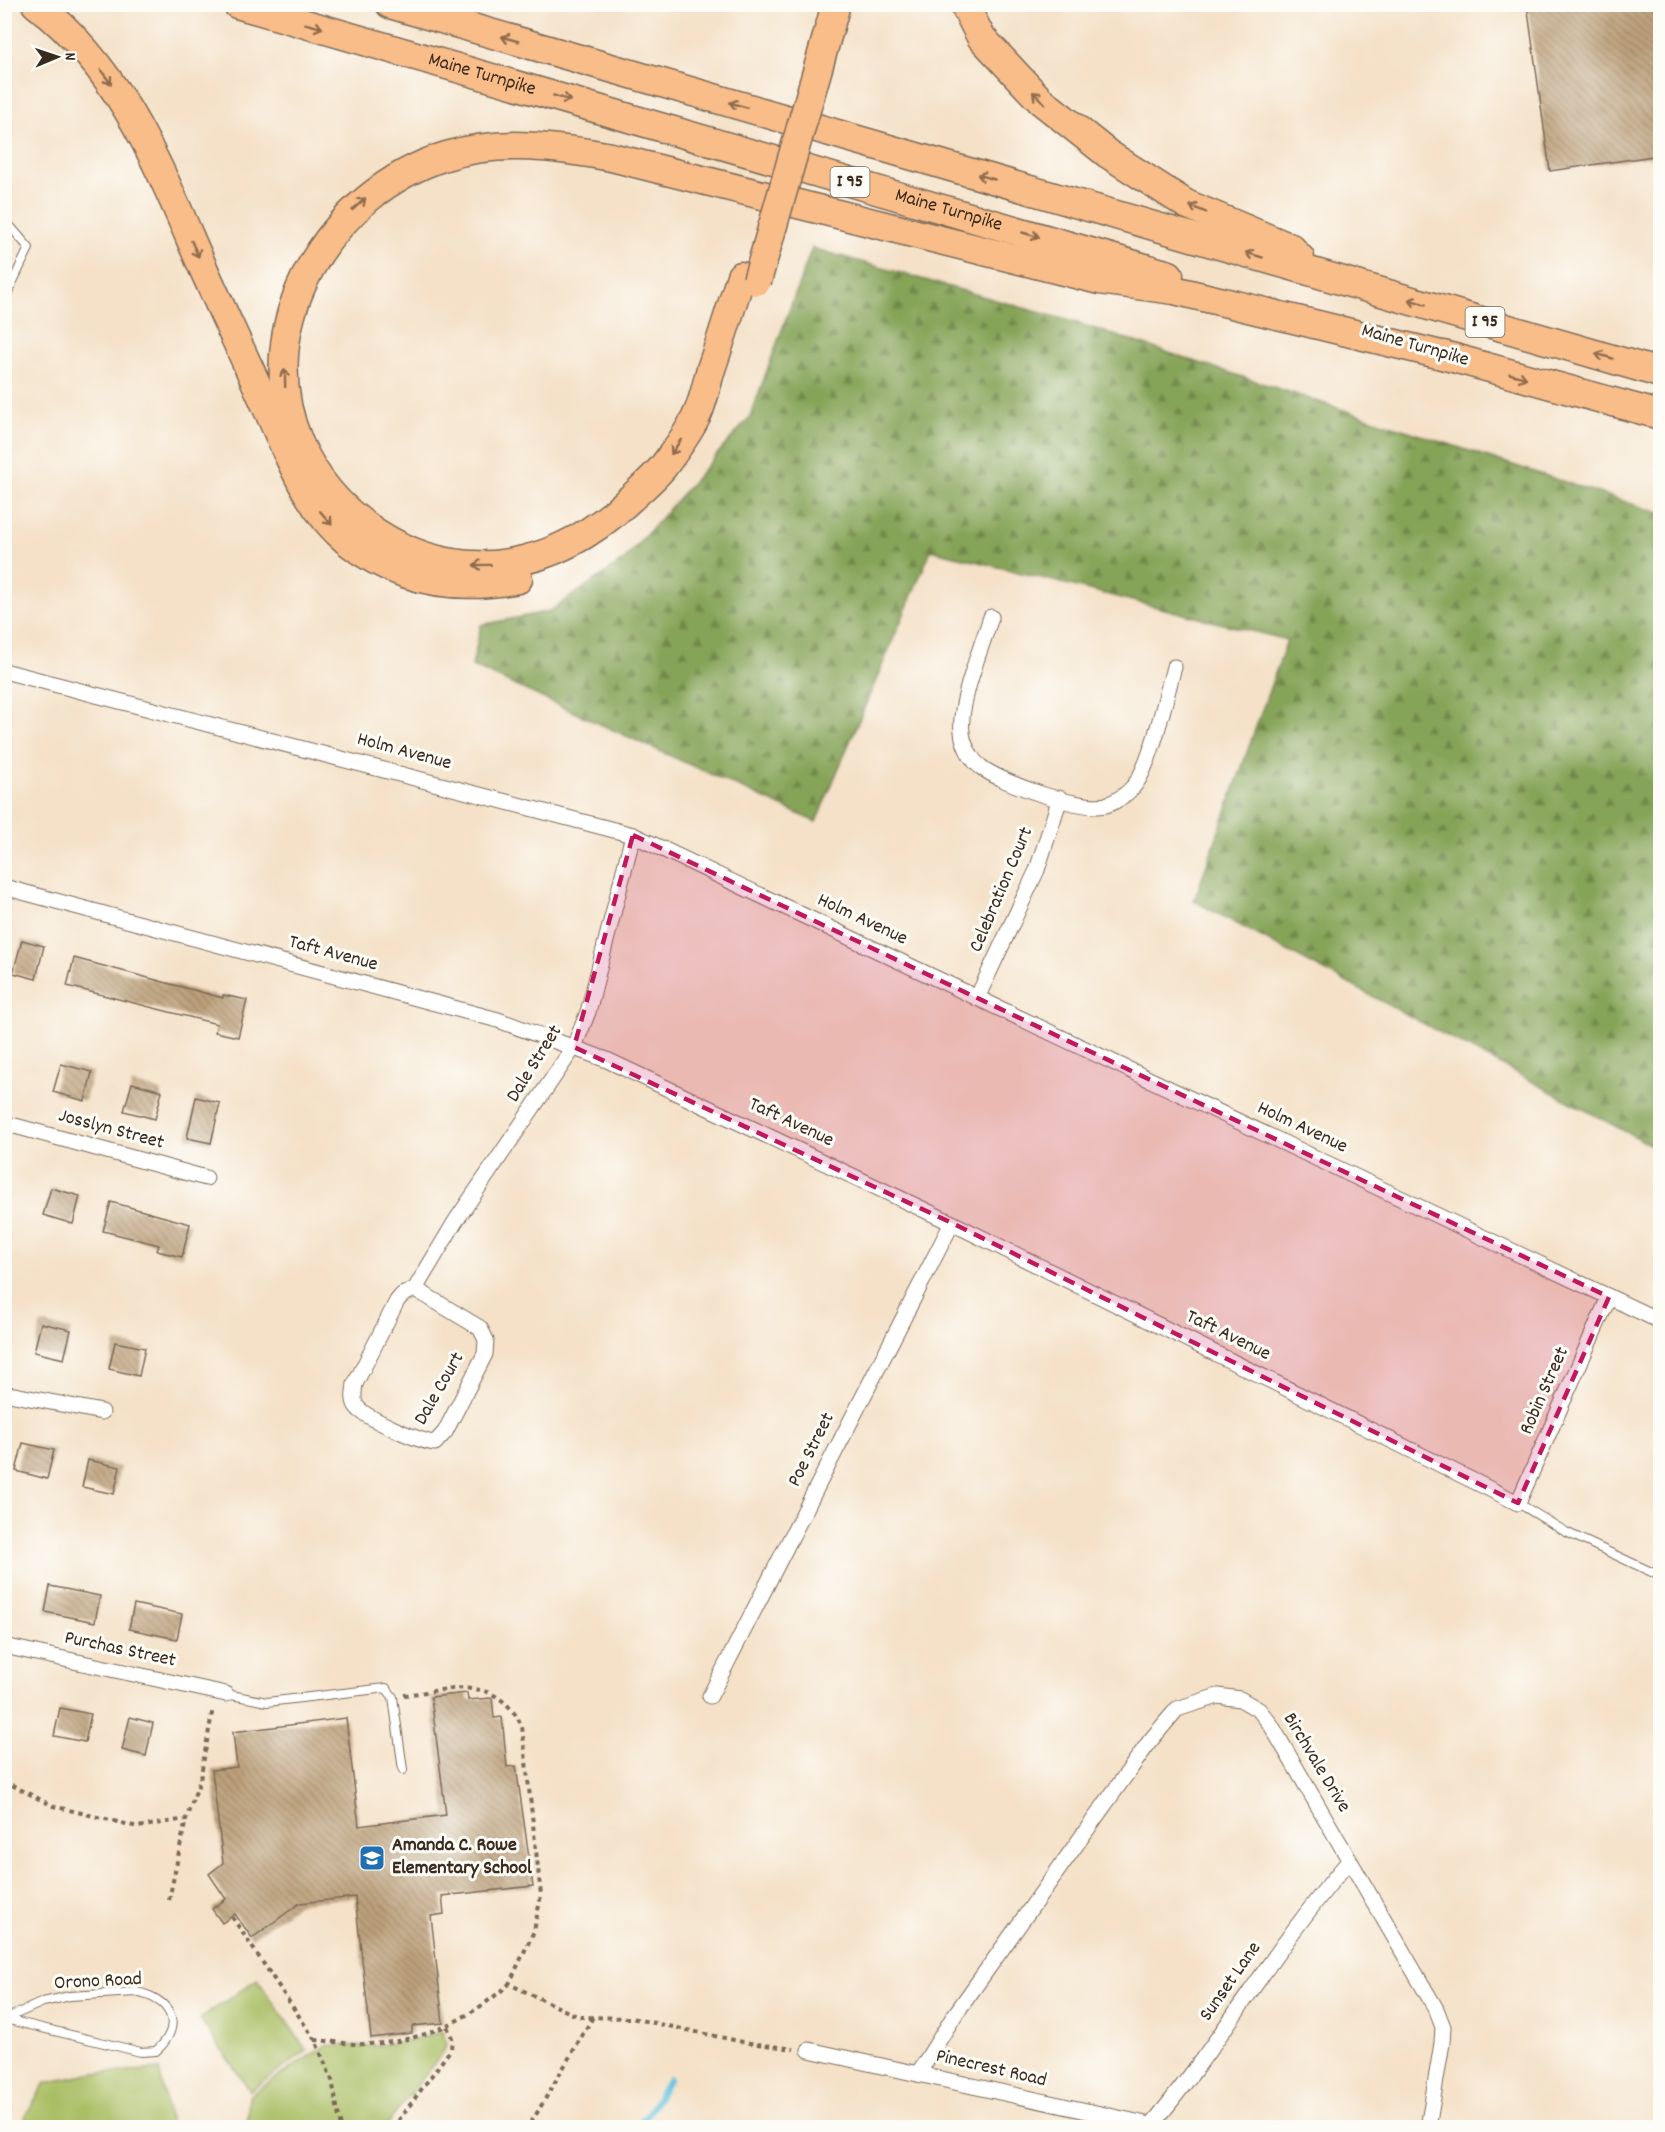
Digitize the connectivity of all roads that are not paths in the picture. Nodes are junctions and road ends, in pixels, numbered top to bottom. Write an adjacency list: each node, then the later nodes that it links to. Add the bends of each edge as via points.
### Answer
1 (36, 4): 8 (highway, one-way to 8, via 105,75 137,124 315,506 347,541 407,575 452,585 499,583 566,566 606,544 682,474 712,425)
2 (237, 4): 10 (highway, Maine Turnpike / I 95, one-way to 10)
3 (390, 4): 7 (highway, Maine Turnpike / I 95, one-way to 3)
4 (964, 4): 7 (highway, one-way to 4, via 1291,248 1186,204 1108,154 1040,100 981,37)
5 (824, 14): 8 (highway)
6 (4, 219): 9 (lane, via 29,248)
7 (1310, 271): 11 (highway, Maine Turnpike / I 95, one-way to 7)
8 (749, 278): 10 (highway, one-way to 10, via 696,418 662,468 596,530 555,551 510,563 463,565 396,546 358,521 327,491 299,442 286,388 287,342 294,307 307,274 332,233 364,199 404,172 448,155 518,146 611,157 1099,280 1174,290)
9 (4, 300)
10 (1462, 360): 12 (highway, Maine Turnpike / I 95, one-way to 12)
11 (1660, 373)
12 (1660, 415)
13 (991, 617): 16 (street, via 962,712 967,749 979,766 996,776)
14 (1174, 667): 16 (street, via 1143,770 1134,786 1106,805)
15 (4, 671): 17 (street, Holm Avenue)
16 (1060, 798): 19 (street, Celebration Court, via 1037,870)
17 (633, 835): 19 (street, Holm Avenue); 20 (street, Dale Street, via 588,1011)
18 (4, 887): 20 (street, Taft Avenue, via 498,1020)
19 (977, 998): 25 (street, Holm Avenue)
20 (574, 1047): 23 (street, Taft Avenue); 24 (street, Dale Street, via 455,1222)
21 (4, 1123): 22 (street, Josslyn Street)
22 (206, 1178)
23 (952, 1223): 29 (street, Taft Avenue); 33 (street, Poe Street)
24 (415, 1289): 24 (street, Dale Court, via 480,1328 486,1340 485,1354 445,1432 435,1443 419,1440 361,1411 354,1400 355,1384 397,1301)
25 (1609, 1296): 26 (street, Holm Avenue); 29 (street, Robin Street)
26 (1660, 1321)
27 (4, 1393): 28 (street)
28 (102, 1412)
29 (1518, 1503): 30 (lane, via 1566,1532)
30 (1660, 1576)
31 (4, 1646): 32 (street, Purchas Street)
32 (221, 1693): 34 (lane, via 267,1702 386,1688 393,1697)
33 (710, 1696)
34 (403, 1770)
35 (1349, 1861): 38 (street, Birchvale Drive, via 1281,1740 1258,1710 1240,1699 1218,1696 1177,1709 1149,1741 954,2016); 39 (street, Sunset Lane, via 1281,1948); 40 (street, Birchvale Drive, via 1443,2027)
36 (5, 2019): 36 (lane, Orono Road, via 141,2052 156,2051 166,2043 172,2030 165,2003 136,1992 70,1996 43,2002)
37 (809, 2050): 38 (street, Pinecrest Road)
38 (918, 2074): 39 (street, Pinecrest Road)
39 (1155, 2127)
40 (1428, 2127)

